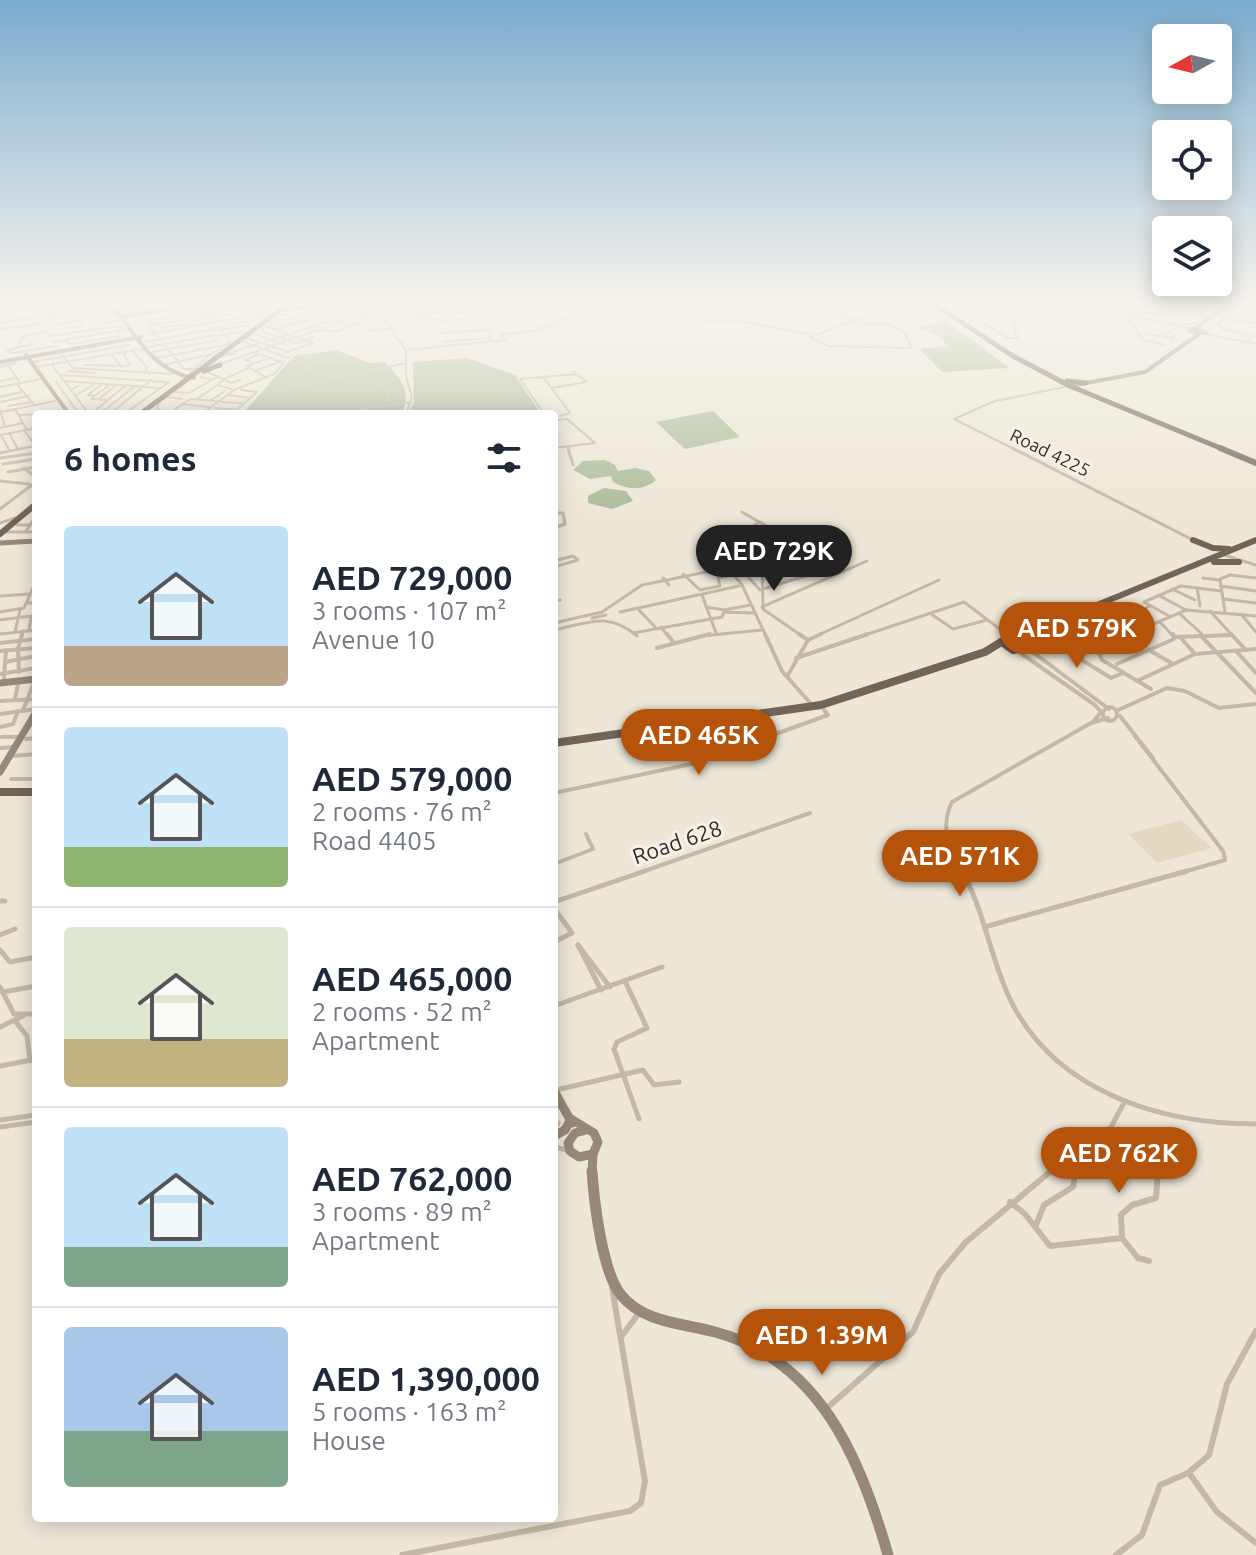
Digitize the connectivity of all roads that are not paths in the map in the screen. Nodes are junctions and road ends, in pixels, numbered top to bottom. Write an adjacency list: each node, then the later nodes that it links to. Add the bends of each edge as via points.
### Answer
1 (60, 375): 38 (street)
2 (382, 375): 92 (street)
3 (43, 376): 39 (street)
4 (43, 376): 39 (street)
5 (78, 376): 6 (street)
6 (91, 376): 25 (street); 40 (street)
7 (114, 376): 29 (street)
8 (127, 376): 31 (street)
9 (138, 376): 32 (street)
10 (160, 376): 35 (street)
11 (193, 376): 68 (main road)
12 (193, 376): 108 (main road)
13 (202, 376): 36 (street)
14 (219, 376): 33 (street); 36 (street)
15 (269, 376): 27 (street)
16 (312, 376): 45 (street)
17 (353, 376): 45 (street)
18 (408, 376): 90 (street)
19 (559, 376): 30 (street)
20 (578, 376): 61 (street, via 587,382)
21 (1047, 376): 54 (main road)
22 (1047, 376): 62 (main road, via 1060,384)
23 (1054, 376): 46 (main road); 54 (main road)
24 (1126, 376): 46 (street)
25 (102, 377): 29 (street); 43 (street)
26 (232, 377): 33 (street); 37 (street)
27 (266, 377): 44 (street)
28 (17, 378): 34 (street); 42 (street)
29 (112, 378): 31 (street); 47 (street)
30 (544, 378): 61 (street); 118 (street, via 520,380)
31 (123, 379): 32 (street); 50 (street)
32 (132, 379): 35 (street); 51 (street)
33 (224, 379): 37 (street); 53 (street)
34 (1, 380)
35 (151, 380): 41 (street); 58 (street)
36 (212, 380): 49 (street)
37 (240, 380): 44 (street)
38 (64, 381): 39 (street); 40 (street); 63 (street)
39 (48, 382): 42 (street); 84 (street); 101 (street); 102 (street)
40 (82, 382): 43 (street)
41 (167, 382): 60 (street); 96 (street)
42 (21, 383): 57 (street); 59 (street); 66 (street)
43 (94, 383): 47 (street); 72 (street)
44 (251, 383): 64 (street)
45 (317, 383): 114 (street, via 268,393); 115 (street)
46 (1087, 383): 54 (street); 74 (main road, via 1082,388)
47 (103, 384): 48 (street); 73 (street, via 88,395)
48 (110, 384): 50 (street); 73 (street)
49 (206, 384): 52 (street); 68 (street, via 189,393)
50 (116, 385): 51 (street); 79 (street)
51 (126, 385): 56 (street); 80 (street)
52 (213, 385)
53 (218, 385): 64 (street); 78 (street)
54 (1070, 385): 62 (street, Road 4225); 67 (main road); 74 (main road)
55 (78, 386): 63 (street)
56 (135, 386): 58 (street); 85 (street)
57 (1, 387): 70 (street)
58 (144, 387): 60 (street); 86 (street)
59 (29, 388)
60 (159, 388): 89 (street)
61 (552, 388): 120 (street)
62 (1055, 388): 67 (main road); 170 (street, Road 4225, via 1029,390 954,419)
63 (71, 390): 72 (street)
64 (234, 390): 69 (street)
65 (241, 390): 76 (street, via 257,392)
66 (23, 391): 70 (street); 71 (street)
67 (1081, 391): 145 (main road)
68 (174, 392): 81 (main road)
69 (225, 393): 76 (street); 83 (street); 87 (street)
70 (8, 395): 75 (street)
71 (29, 396): 88 (street); 91 (street)
72 (75, 396): 103 (street)
73 (94, 396): 79 (street, via 91,399)
74 (1095, 396): 145 (main road)
75 (0, 397)
76 (251, 398): 94 (street)
77 (182, 399): 81 (street)
78 (196, 399): 83 (street); 93 (street)
79 (98, 400): 80 (street)
80 (108, 400): 85 (street); 104 (street)
81 (163, 400): 82 (street); 109 (main road); 110 (street)
82 (175, 400)
83 (211, 400): 87 (street)
84 (55, 401): 91 (street); 100 (street)
85 (117, 401): 86 (street); 105 (street)
86 (126, 401): 89 (street); 106 (street)
87 (220, 401): 94 (street); 97 (street)
88 (0, 402)
89 (141, 402): 96 (street)
90 (411, 402): 92 (street); 117 (street)
91 (33, 403): 95 (street); 98 (street)
92 (390, 403): 116 (street)
93 (182, 404): 97 (street); 111 (street)
94 (244, 404): 113 (street)
95 (8, 406)
96 (134, 407): 107 (street)
97 (213, 408): 112 (street); 113 (street)
98 (15, 409): 99 (street); 121 (street)
99 (1, 410): 126 (street)
100 (63, 410)
101 (64, 410)
102 (75, 410)
103 (87, 410)
104 (95, 410)
105 (105, 410)
106 (115, 410)
107 (130, 410)
108 (148, 410)
109 (149, 410)
110 (158, 410)
111 (176, 410)
112 (210, 410)
113 (236, 410)
114 (279, 410)
115 (340, 410)
116 (356, 410)
117 (408, 410)
118 (541, 410)
119 (32, 414): 121 (street)
120 (569, 414): 122 (street); 124 (street)
121 (19, 415): 125 (street)
122 (558, 418)
123 (558, 419): 124 (street)
124 (567, 419): 133 (street, via 595,443)
125 (23, 423): 126 (street); 128 (street)
126 (2, 427)
127 (32, 429): 128 (street)
128 (26, 430): 129 (street); 131 (street)
129 (9, 433): 130 (street); 135 (street)
130 (1, 435): 136 (street)
131 (32, 440)
132 (32, 446): 135 (street)
133 (568, 447): 134 (street); 147 (street)
134 (558, 448)
135 (19, 449): 136 (street); 137 (street); 140 (street)
136 (9, 450): 137 (street)
137 (0, 454): 140 (street); 146 (street)
138 (29, 454): 139 (street); 140 (street); 141 (street)
139 (32, 454)
140 (21, 455): 143 (street)
141 (28, 460): 142 (street); 143 (street); 144 (street)
142 (32, 460)
143 (20, 461): 146 (street)
144 (32, 462)
145 (1256, 462)
146 (2, 465): 150 (street)
147 (573, 465)
148 (32, 469): 149 (street)
149 (25, 470): 150 (street); 151 (street)
150 (8, 472): 153 (street)
151 (32, 478)
152 (0, 481): 153 (street)
153 (12, 481): 154 (street)
154 (32, 481)
155 (32, 483): 158 (street)
156 (32, 505): 166 (main road)
157 (32, 506): 161 (main road)
158 (0, 509)
159 (742, 512): 163 (street)
160 (558, 513): 165 (street, via 563,513 565,524)
161 (16, 521): 164 (street); 166 (main road)
162 (32, 522): 164 (street)
163 (760, 522): 167 (street, via 776,532); 201 (street, via 722,548)
164 (30, 525): 168 (street)
165 (558, 527)
166 (1, 528): 168 (street)
167 (788, 529)
168 (25, 532): 169 (street)
169 (32, 532)
170 (1193, 541): 175 (main road, via 1221,549); 179 (street, Road 4225); 185 (main road, via 1208,554)
171 (32, 542): 174 (street)
172 (827, 542): 201 (street, via 842,551 848,563)
173 (1256, 542): 175 (main road); 176 (main road)
174 (1, 544)
175 (1245, 544): 179 (main road)
176 (1237, 551): 179 (main road); 183 (main road, via 1235,557)
177 (715, 552): 188 (street)
178 (756, 553): 189 (street)
179 (1222, 555): 183 (street, Road 4225); 185 (main road); 186 (main road)
180 (867, 561): 215 (street)
181 (558, 562): 184 (street, via 573,556 578,560)
182 (792, 562): 189 (street)
183 (1242, 562): 186 (main road); 187 (street, Road 4225)
184 (558, 563)
185 (1199, 563): 254 (main road, via 1034,634)
186 (1209, 563): 264 (main road, via 1099,608)
187 (1256, 566)
188 (731, 567): 190 (street); 197 (street)
189 (762, 573): 201 (street)
190 (683, 574): 191 (street, via 700,590 720,586 718,577); 192 (street)
191 (727, 576)
192 (663, 578): 196 (street); 237 (street, via 630,591 602,612)
193 (1203, 578): 198 (street)
194 (1256, 578): 198 (street, via 1230,575)
195 (939, 580): 258 (street)
196 (669, 585)
197 (740, 586): 203 (street); 211 (street)
198 (1220, 586): 199 (street); 202 (street); 207 (street)
199 (1197, 588): 200 (street); 213 (street)
200 (1172, 589): 204 (street); 208 (street)
201 (760, 590): 215 (street)
202 (1256, 591)
203 (702, 595): 214 (street); 221 (street)
204 (1158, 595): 212 (street, via 1144,602); 218 (street)
205 (0, 596): 206 (street)
206 (30, 598): 209 (street); 216 (street)
207 (1223, 599): 210 (street); 222 (street)
208 (1195, 600)
209 (20, 601)
210 (1256, 603)
211 (750, 605): 214 (street); 223 (street)
212 (1150, 606): 229 (street); 234 (street)
213 (1200, 606)
214 (706, 607): 230 (street)
215 (762, 607): 258 (street)
216 (20, 610): 220 (street); 228 (street)
217 (639, 610): 239 (street)
218 (1186, 610): 219 (street); 224 (street)
219 (1210, 610): 222 (street); 251 (street)
220 (0, 612)
221 (620, 612)
222 (1225, 612): 226 (street)
223 (754, 613): 230 (street, via 724,612 723,617); 242 (street)
224 (1179, 613): 229 (street); 253 (street)
225 (931, 614): 233 (street, via 953,629); 233 (street, via 964,602); 278 (street)
226 (1241, 614): 227 (street); 247 (street)
227 (1256, 616)
228 (19, 617): 231 (street); 232 (street); 246 (street)
229 (1171, 617): 235 (street)
230 (711, 618): 239 (street); 248 (street)
231 (0, 620)
232 (32, 620)
233 (987, 620): 244 (street)
234 (1117, 621): 245 (street); 255 (street, via 1108,617 1094,623)
235 (1160, 622): 245 (street); 256 (street)
236 (32, 624): 243 (street)
237 (558, 625)
238 (558, 625): 239 (street, via 607,617 635,634)
239 (659, 628): 263 (street)
240 (1076, 629): 250 (street)
241 (32, 630): 243 (street)
242 (762, 630): 248 (street); 288 (street)
243 (26, 631): 246 (street); 259 (street)
244 (1001, 631): 254 (street); 260 (street)
245 (1136, 631): 255 (street)
246 (15, 632): 249 (street)
247 (1256, 632)
248 (716, 633): 263 (street)
249 (0, 634)
250 (1084, 635): 265 (street); 285 (street, via 1067,642 1071,653 1110,677)
251 (1231, 635): 253 (street); 271 (street)
252 (8, 636): 261 (street)
253 (1203, 637): 256 (street); 275 (street)
254 (1013, 638): 260 (main road); 264 (main road)
255 (1120, 638): 265 (street)
256 (1178, 638): 270 (street); 276 (street)
257 (32, 640): 259 (street)
258 (808, 640): 278 (street)
259 (20, 641): 261 (street); 268 (street)
260 (1002, 641): 269 (main road); 287 (main road)
261 (6, 642): 262 (street)
262 (0, 643)
263 (674, 643): 267 (street)
264 (1026, 646): 269 (main road); 304 (street)
265 (1104, 646): 285 (street, via 1096,654)
266 (32, 648): 268 (street)
267 (657, 648)
268 (18, 649): 273 (street); 279 (street)
269 (1013, 650): 292 (main road); 308 (street, via 1030,657)
270 (1149, 650): 280 (street); 281 (street)
271 (1246, 650): 272 (street); 274 (street)
272 (1255, 650)
273 (3, 651): 282 (street)
274 (1236, 651): 275 (street); 286 (street)
275 (1217, 652): 276 (street); 296 (street)
276 (1195, 654): 281 (street)
277 (32, 657): 279 (street)
278 (796, 658): 288 (street)
279 (17, 662): 282 (street); 284 (street)
280 (1117, 664)
281 (1173, 664): 291 (street)
282 (4, 665): 289 (street)
283 (32, 669): 284 (street)
284 (19, 672): 289 (street)
285 (1123, 673): 291 (street)
286 (1256, 673)
287 (919, 674): 292 (main road, via 922,677); 303 (main road)
288 (788, 675): 301 (street)
289 (2, 678): 290 (street)
290 (32, 679)
291 (1137, 681): 295 (street)
292 (909, 683): 303 (main road)
293 (18, 684): 297 (street)
294 (32, 687): 298 (street)
295 (1151, 689)
296 (1256, 693)
297 (15, 699): 298 (street); 300 (street)
298 (26, 699): 299 (street); 306 (street)
299 (32, 699)
300 (0, 701)
301 (807, 702): 303 (street); 305 (street)
302 (1256, 704): 309 (street, via 1219,708 1167,688)
303 (823, 708): 305 (main road); 318 (main road); 331 (street, via 828,715 758,744 673,770)
304 (1109, 709): 308 (street); 309 (street)
305 (801, 710): 319 (main road)
306 (21, 711): 307 (street); 310 (street); 315 (street)
307 (32, 711)
308 (1101, 712): 311 (street); 313 (street)
309 (1118, 713): 311 (street); 314 (street)
310 (0, 714)
311 (1110, 719): 313 (street); 314 (street)
312 (32, 720): 316 (street)
313 (1091, 723): 337 (street, via 949,806 945,835)
314 (1126, 725): 337 (street, via 1225,860)
315 (1, 731): 316 (street)
316 (24, 738): 317 (street); 320 (street)
317 (32, 738)
318 (558, 744)
319 (558, 744)
320 (15, 747): 321 (street); 323 (street)
321 (0, 748)
322 (32, 754): 323 (street)
323 (9, 756): 324 (street)
324 (1, 767)
325 (11, 779): 327 (street)
326 (32, 780): 327 (street)
327 (21, 783): 328 (main road); 329 (main road)
328 (0, 786): 330 (main road)
329 (32, 788)
330 (32, 790)
331 (558, 792)
332 (810, 813): 335 (street, Road 628)
333 (586, 834): 334 (street, via 592,850)
334 (558, 863)
335 (558, 904)
336 (558, 911): 340 (street, via 572,934)
337 (988, 926): 361 (street, via 1009,996 1044,1047 1059,1062)
338 (15, 929): 339 (street)
339 (0, 935)
340 (558, 940)
341 (0, 950): 342 (street, via 10,962)
342 (32, 958)
343 (662, 967): 344 (street)
344 (625, 981): 346 (street); 357 (street, via 647,1028 615,1044)
345 (32, 986): 347 (street)
346 (610, 987): 348 (street); 348 (street, via 578,945)
347 (1, 990): 351 (street, via 13,1012)
348 (601, 990): 349 (street)
349 (558, 1005)
350 (32, 1015): 351 (street)
351 (23, 1016): 352 (street)
352 (15, 1021): 353 (street); 354 (street, via 27,1036)
353 (0, 1027)
354 (32, 1056)
355 (32, 1060): 356 (street)
356 (0, 1066)
357 (624, 1074): 358 (street, via 643,1070 654,1085); 359 (street); 364 (street)
358 (679, 1082)
359 (558, 1090)
360 (558, 1098): 363 (street)
361 (1125, 1101): 367 (street, via 1200,1123); 370 (street)
362 (32, 1116): 365 (street)
363 (571, 1119): 369 (street); 372 (street)
364 (639, 1119)
365 (0, 1120)
366 (32, 1123): 368 (street)
367 (1256, 1124)
368 (0, 1127)
369 (577, 1133): 374 (street); 377 (street, via 568,1143); 378 (street, via 597,1138 599,1147)
370 (1104, 1133): 373 (street, via 1114,1141); 379 (street)
371 (1171, 1133): 373 (street)
372 (558, 1134)
373 (1132, 1134): 376 (street)
374 (558, 1136)
375 (558, 1148): 377 (street)
376 (1137, 1150): 380 (street); 384 (street, via 1148,1154 1161,1187 1156,1198 1132,1205 1121,1215)
377 (574, 1154): 378 (street); 381 (street)
378 (593, 1154): 381 (street)
379 (1063, 1163): 382 (street); 383 (street, via 1075,1176 1073,1187 1040,1209)
380 (1117, 1164)
381 (591, 1171): 386 (street)
382 (1010, 1202): 383 (street); 390 (street, via 939,1274 906,1341)
383 (1036, 1225): 384 (street, via 1041,1240 1055,1247)
384 (1122, 1238): 385 (street, via 1138,1258)
385 (1149, 1261)
386 (610, 1274): 387 (street, via 622,1296); 389 (street)
387 (640, 1311): 389 (street); 390 (street, via 759,1350 796,1376)
388 (1256, 1331): 391 (street, via 1227,1384 1209,1455)
389 (621, 1337): 393 (street, via 645,1481 641,1503 630,1511)
390 (827, 1408): 394 (street, via 862,1472)
391 (1188, 1473): 392 (street, via 1217,1512); 395 (street, via 1160,1485 1142,1535)
392 (1256, 1543)
393 (402, 1555)
394 (888, 1555)
395 (1116, 1555)

